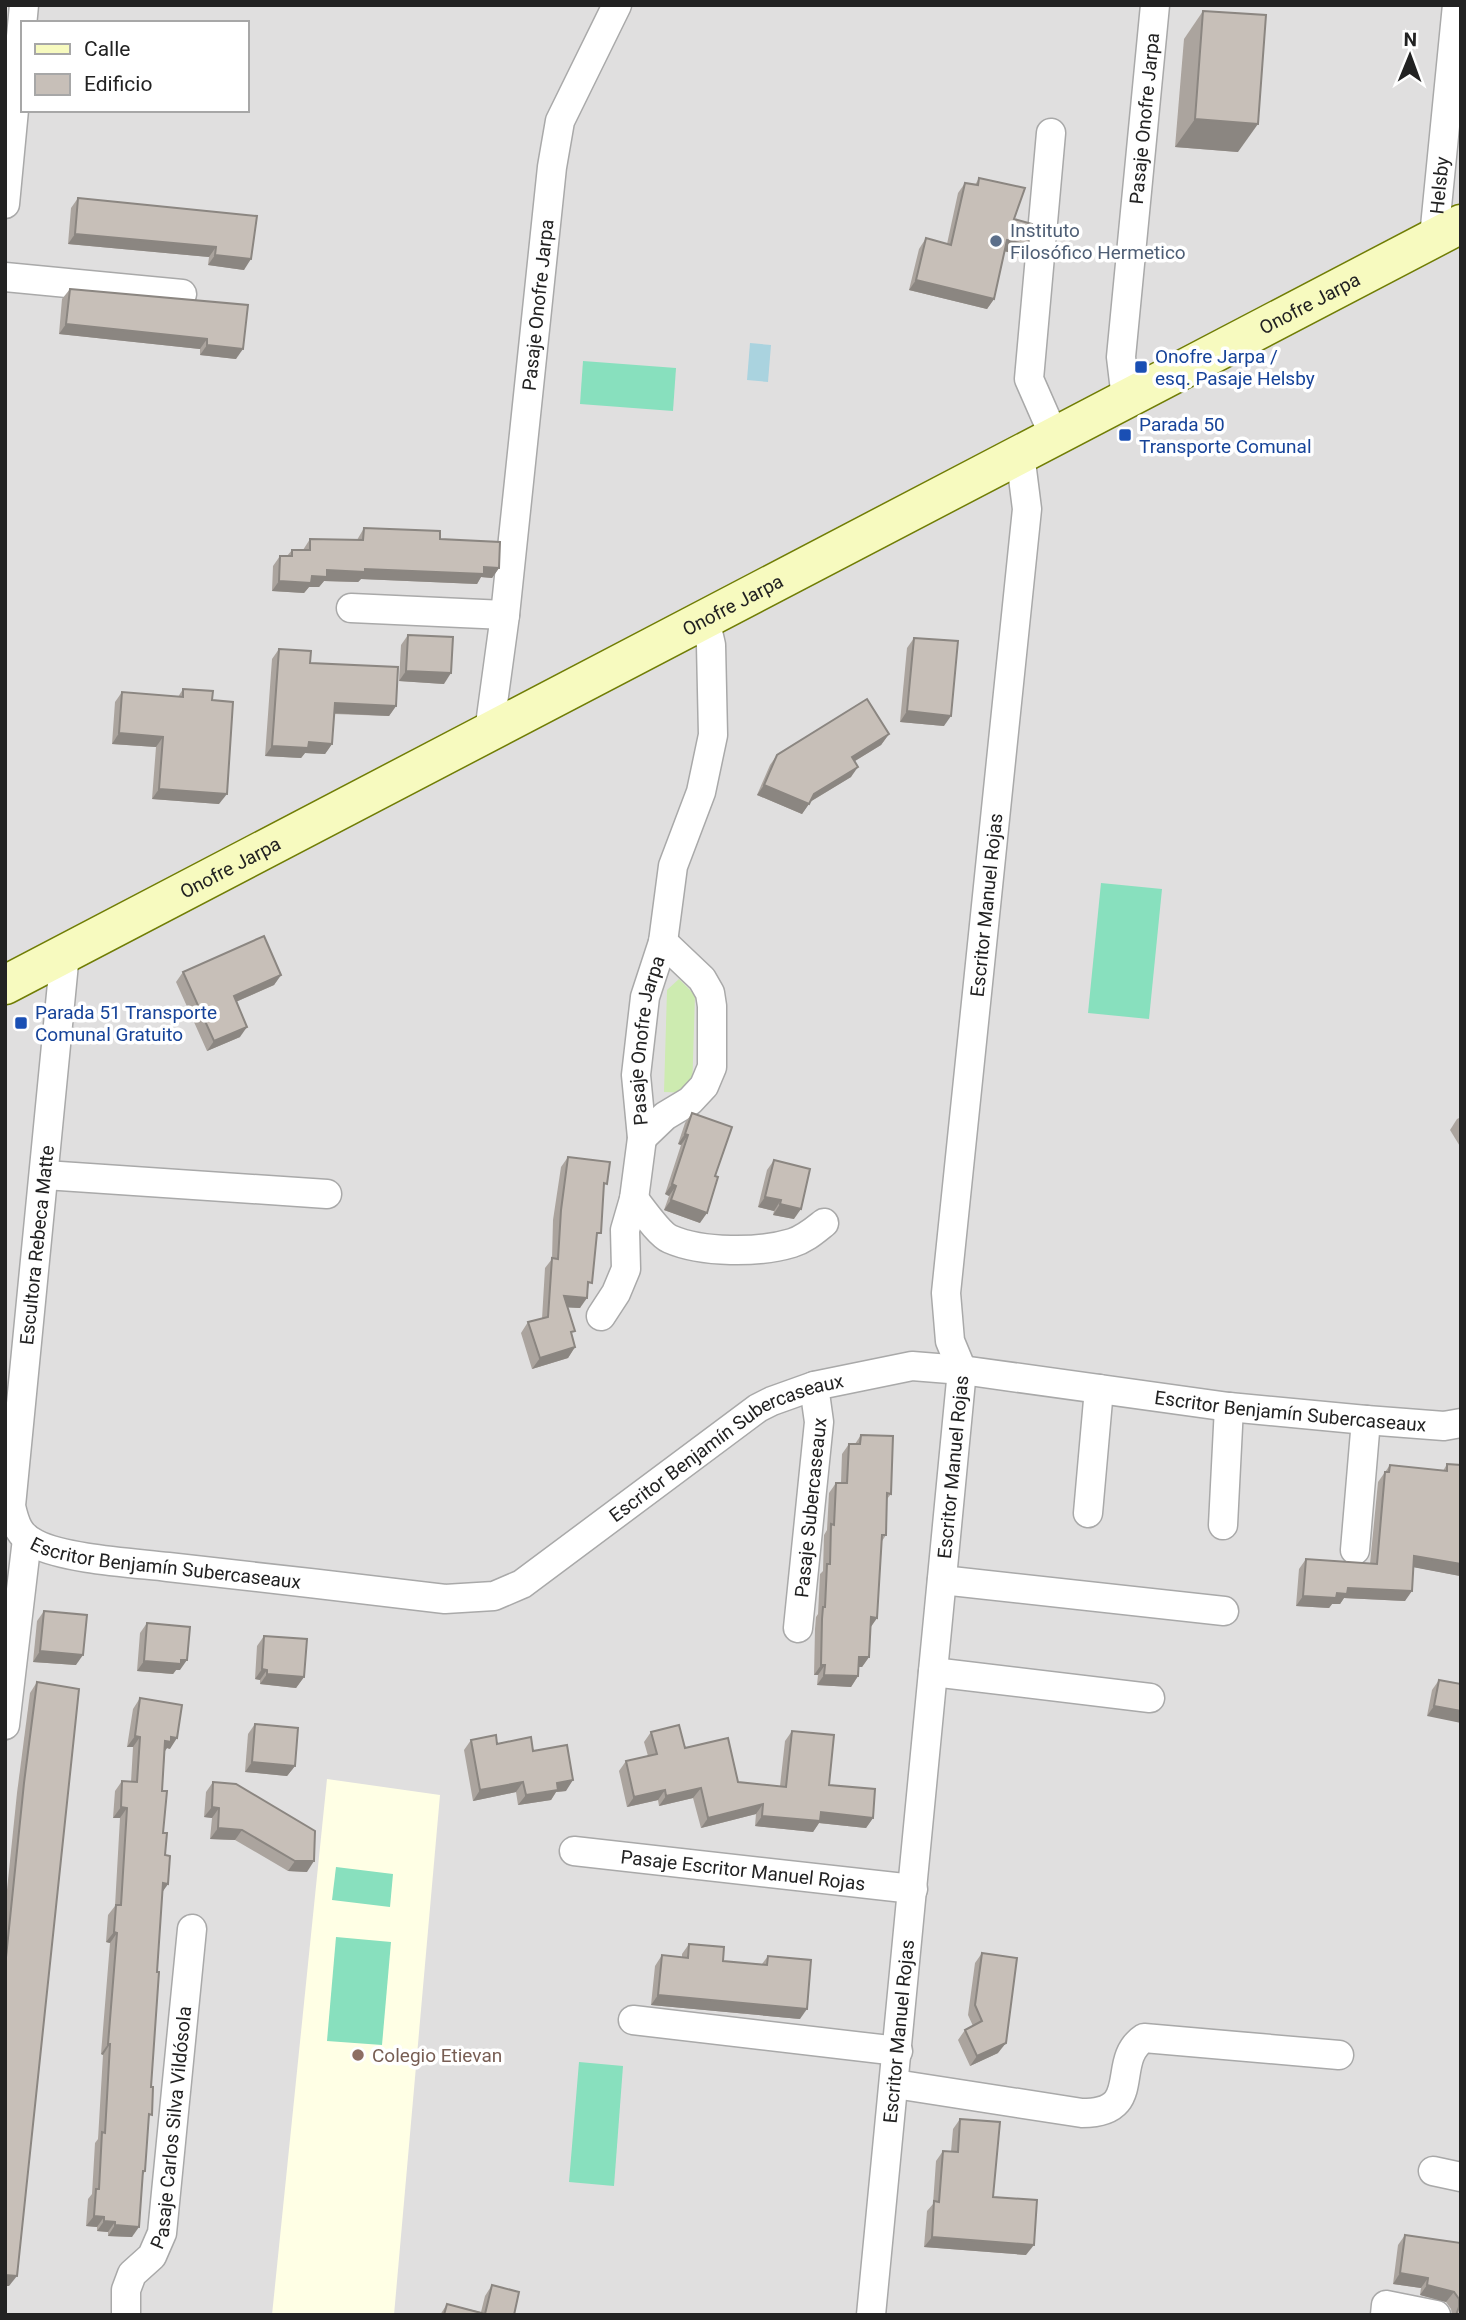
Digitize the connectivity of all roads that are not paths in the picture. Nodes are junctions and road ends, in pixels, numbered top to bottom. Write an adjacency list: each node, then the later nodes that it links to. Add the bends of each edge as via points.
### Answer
1 (24, 5): 5 (street)
2 (617, 5): 16 (street, Pasaje Onofre Jarpa, via 560,121)
3 (1155, 5): 12 (street, Pasaje Onofre Jarpa, via 1121,357)
4 (1457, 5): 9 (street, Helsby)
5 (12, 69): 7 (street)
6 (1052, 133): 13 (street, via 1029,379)
7 (8, 139): 8 (street)
8 (5, 205)
9 (1447, 231): 12 (street, Onofre Jarpa)
10 (5, 277): 11 (street)
11 (182, 293)
12 (1126, 399): 13 (street, Onofre Jarpa)
13 (1055, 436): 14 (street, Onofre Jarpa)
14 (1020, 454): 17 (street, Onofre Jarpa); 30 (street, Escritor Manuel Rojas, via 1027,509 946,1293 950,1341)
15 (351, 608): 16 (street)
16 (505, 615): 18 (street, Pasaje Onofre Jarpa)
17 (705, 619): 18 (street, Onofre Jarpa); 19 (street, Pasaje Onofre Jarpa, via 711,645 713,735 701,792 673,866)
18 (489, 732): 20 (street, Onofre Jarpa)
19 (663, 942): 22 (street, Pasaje Onofre Jarpa, via 645,997 636,1075); 22 (street, Pasaje Onofre Jarpa, via 702,979 710,993 712,1067 704,1086 690,1101)
20 (65, 954): 21 (street, Onofre Jarpa); 23 (street, Escultora Rebeca Matte)
21 (5, 985)
22 (642, 1138): 25 (street, Pasaje Onofre Jarpa)
23 (45, 1175): 24 (street); 38 (street, Escultora Rebeca Matte, via 11,1506)
24 (327, 1194)
25 (634, 1199): 27 (street); 28 (street, Pasaje Onofre Jarpa, via 625,1230)
26 (824, 1223): 27 (street, via 792,1243 757,1248 702,1248)
27 (667, 1238): 28 (street, Pasaje Onofre Jarpa)
28 (626, 1269): 29 (street, Pasaje Onofre Jarpa)
29 (601, 1317)
30 (962, 1370): 31 (street, Escritor Benjamín Subercaseaux, via 912,1366); 32 (street, Escritor Benjamín Subercaseaux); 40 (street, Escritor Manuel Rojas)
31 (814, 1386): 38 (street, Escritor Benjamín Subercaseaux, via 758,1408 522,1584 494,1596 445,1599 124,1562 53,1551); 42 (street, Pasaje Subercaseaux, via 819,1422)
32 (1100, 1389): 33 (street, Escritor Benjamín Subercaseaux); 36 (street)
33 (1229, 1407): 34 (street, Escritor Benjamín Subercaseaux); 37 (street)
34 (1366, 1420): 35 (street, Escritor Benjamín Subercaseaux, via 1444,1426); 39 (street)
35 (1461, 1423)
36 (1088, 1513)
37 (1223, 1525)
38 (24, 1537): 45 (street)
39 (1355, 1550)
40 (942, 1580): 41 (street); 43 (street, Escritor Manuel Rojas)
41 (1224, 1611)
42 (798, 1628)
43 (933, 1672): 44 (street); 47 (street, Escritor Manuel Rojas)
44 (1150, 1698)
45 (5, 1724)
46 (574, 1851): 47 (street, Pasaje Escritor Manuel Rojas)
47 (913, 1889): 50 (street, Escritor Manuel Rojas)
48 (192, 1929): 55 (street, Pasaje Carlos Silva Vildósola, via 162,2232 152,2256 132,2274 125,2290)
49 (633, 2020): 50 (street)
50 (898, 2051): 52 (street, Escritor Manuel Rojas)
51 (1339, 2055): 52 (street, via 1144,2038 1128,2054 1124,2091 1099,2113)
52 (895, 2084): 56 (street, Escritor Manuel Rojas)
53 (1433, 2171): 54 (street)
54 (1461, 2177)
55 (126, 2315)
56 (871, 2315)
57 (1385, 2315): 58 (street, via 1386,2305)
58 (1436, 2315)

